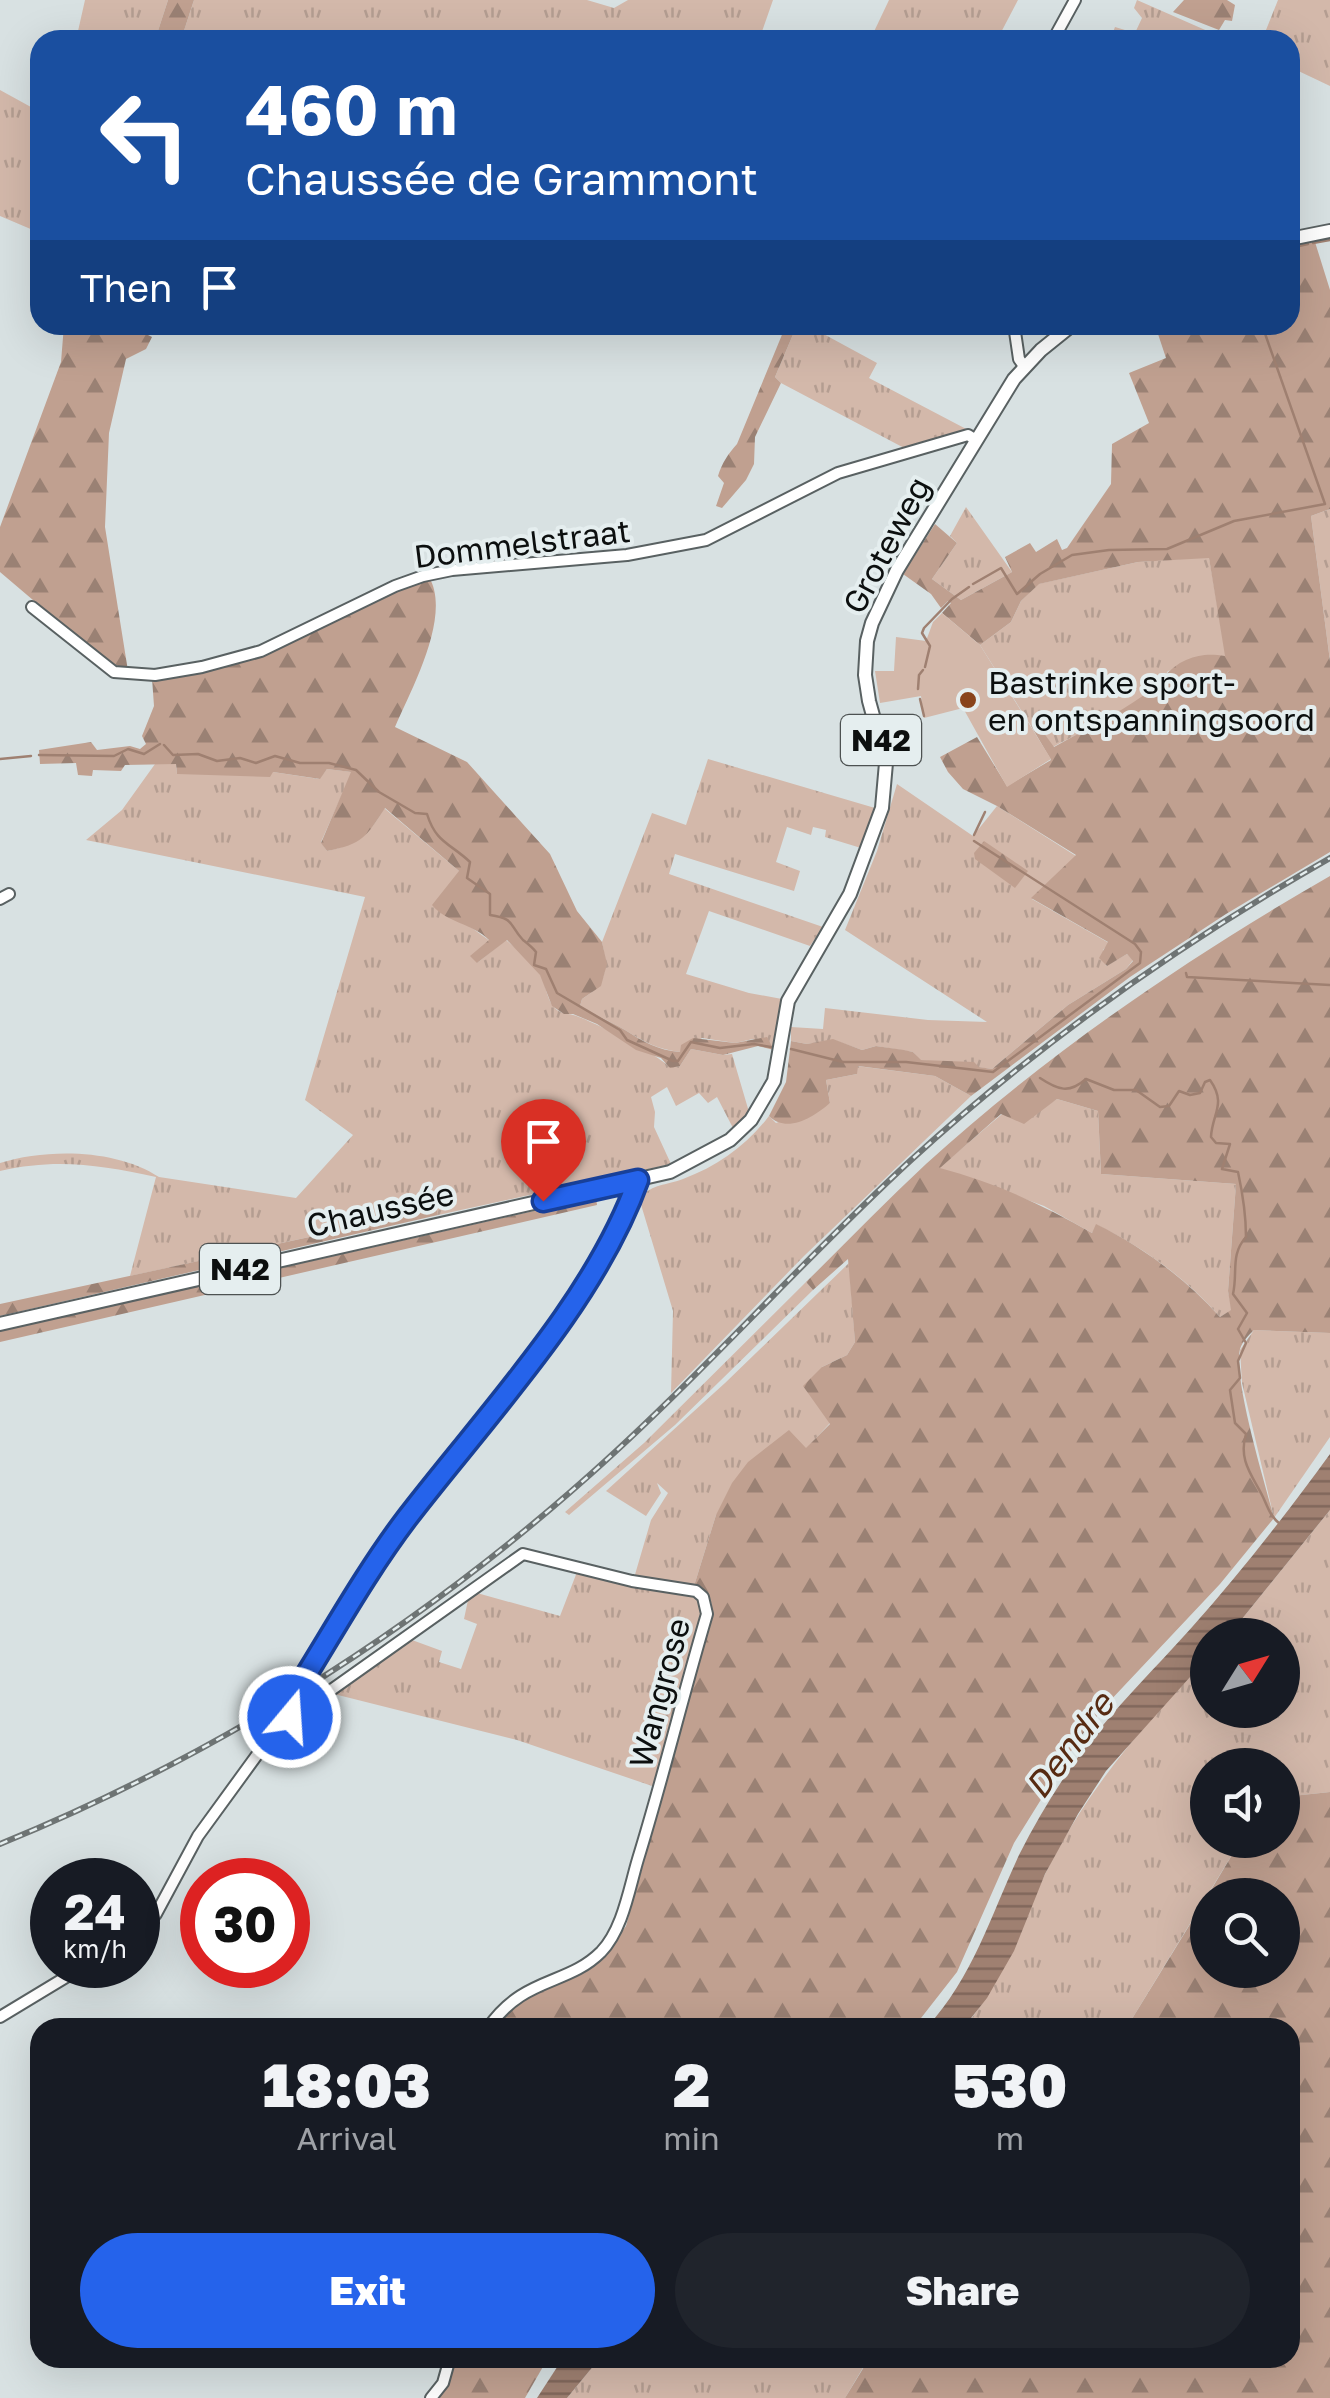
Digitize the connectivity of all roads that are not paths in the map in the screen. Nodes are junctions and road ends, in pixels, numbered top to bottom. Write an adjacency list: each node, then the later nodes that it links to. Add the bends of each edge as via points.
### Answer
1 (1075, 0): 2 (street)
2 (1058, 30)
3 (1330, 231): 4 (main road)
4 (1300, 237)
5 (1015, 335): 7 (street)
6 (1060, 335): 7 (main road, Groteweg / N42)
7 (1024, 366): 8 (main road, Groteweg / N42)
8 (976, 440): 9 (street, Dommelstraat, via 968,435 838,473 733,529 690,544 423,576 261,651 202,666 140,676 114,672); 10 (main road, Groteweg / N42, via 872,623 866,675 886,763 882,808 850,894 788,1000 774,1081 742,1130 721,1147)
9 (32, 608)
10 (638, 1180): 11 (main road, Chaussée / N42); 12 (street, via 563,1316 404,1522)
11 (0, 1324)
12 (282, 1716): 13 (street, via 198,1836); 16 (street, Wangrose, via 296,1715 524,1554 703,1596 708,1614 614,1933 601,1952 533,1986)
13 (160, 1907)
14 (48, 1988): 15 (street)
15 (0, 2017)
16 (496, 2018)
17 (447, 2368): 18 (street)
18 (431, 2398)

